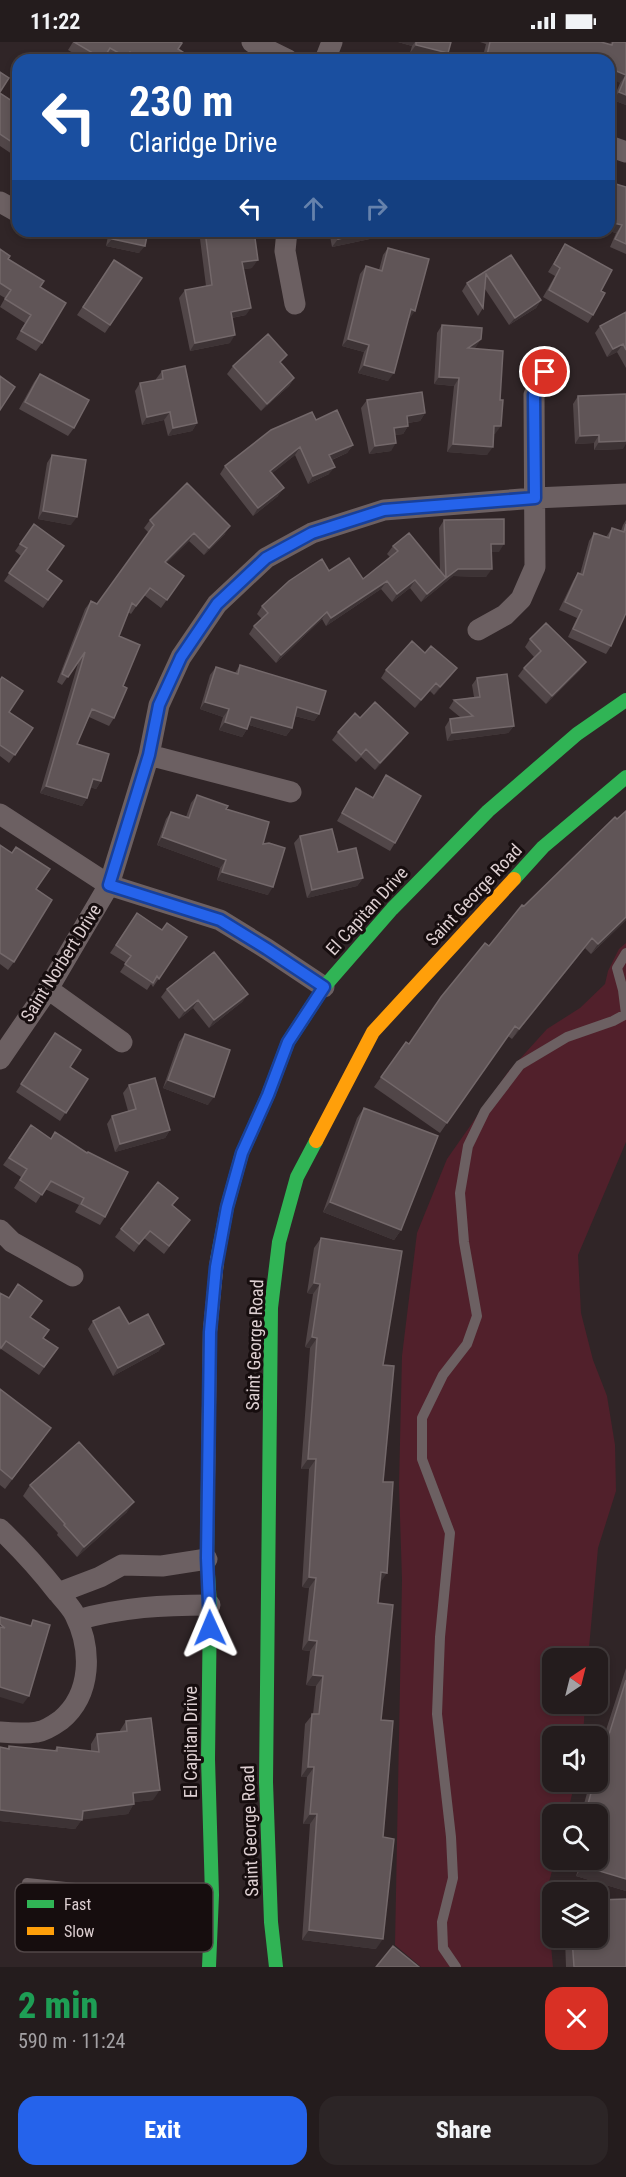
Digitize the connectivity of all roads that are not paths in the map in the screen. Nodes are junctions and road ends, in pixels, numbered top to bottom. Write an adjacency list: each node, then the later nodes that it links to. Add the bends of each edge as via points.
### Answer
1 (252, 42): 2 (street)
2 (276, 54)
3 (286, 237): 4 (street, via 285,251)
4 (295, 304)
5 (545, 372): 7 (street, via 534,395)
6 (626, 494): 7 (street, Saint Norbert Drive)
7 (535, 498): 8 (street, via 535,567 521,599 505,615); 10 (street, Saint Norbert Drive, via 384,510 312,533 266,558 217,604 181,657 159,705)
8 (478, 630)
9 (626, 700): 16 (street, El Capitan Drive, via 578,734 488,811 392,909)
10 (149, 755): 12 (street); 14 (street, Saint Norbert Drive)
11 (626, 777): 31 (street, Saint George Road, via 543,847 373,1032 297,1177 279,1242 271,1308 266,1782)
12 (291, 792)
13 (0, 813): 14 (street)
14 (109, 885): 16 (street, via 220,920); 17 (street, Saint Norbert Drive)
15 (626, 953): 32 (lane, via 617,968 626,1014 567,1037 520,1065 485,1111 468,1146 460,1193 477,1316 467,1344 443,1375 422,1418 422,1459 450,1533 437,1714 453,1878 442,1922 444,1948)
16 (324, 987): 23 (street, El Capitan Drive, via 288,1042 242,1153 227,1207 210,1332)
17 (48, 988): 18 (street); 19 (street, Saint Norbert Drive)
18 (122, 1042)
19 (0, 1059)
20 (0, 1230): 21 (street, via 12,1242)
21 (73, 1276)
22 (0, 1528): 24 (street)
23 (207, 1558): 24 (street, via 162,1566 122,1565); 25 (street, El Capitan Drive)
24 (58, 1593): 26 (street)
25 (210, 1605): 26 (street, via 110,1610); 28 (street, El Capitan Drive)
26 (77, 1620): 27 (street, via 87,1664 78,1700 68,1714 38,1732)
27 (0, 1731)
28 (212, 1883)
29 (209, 1952): 30 (street, El Capitan Drive)
30 (208, 1967)
31 (276, 1967)
32 (456, 1967)

